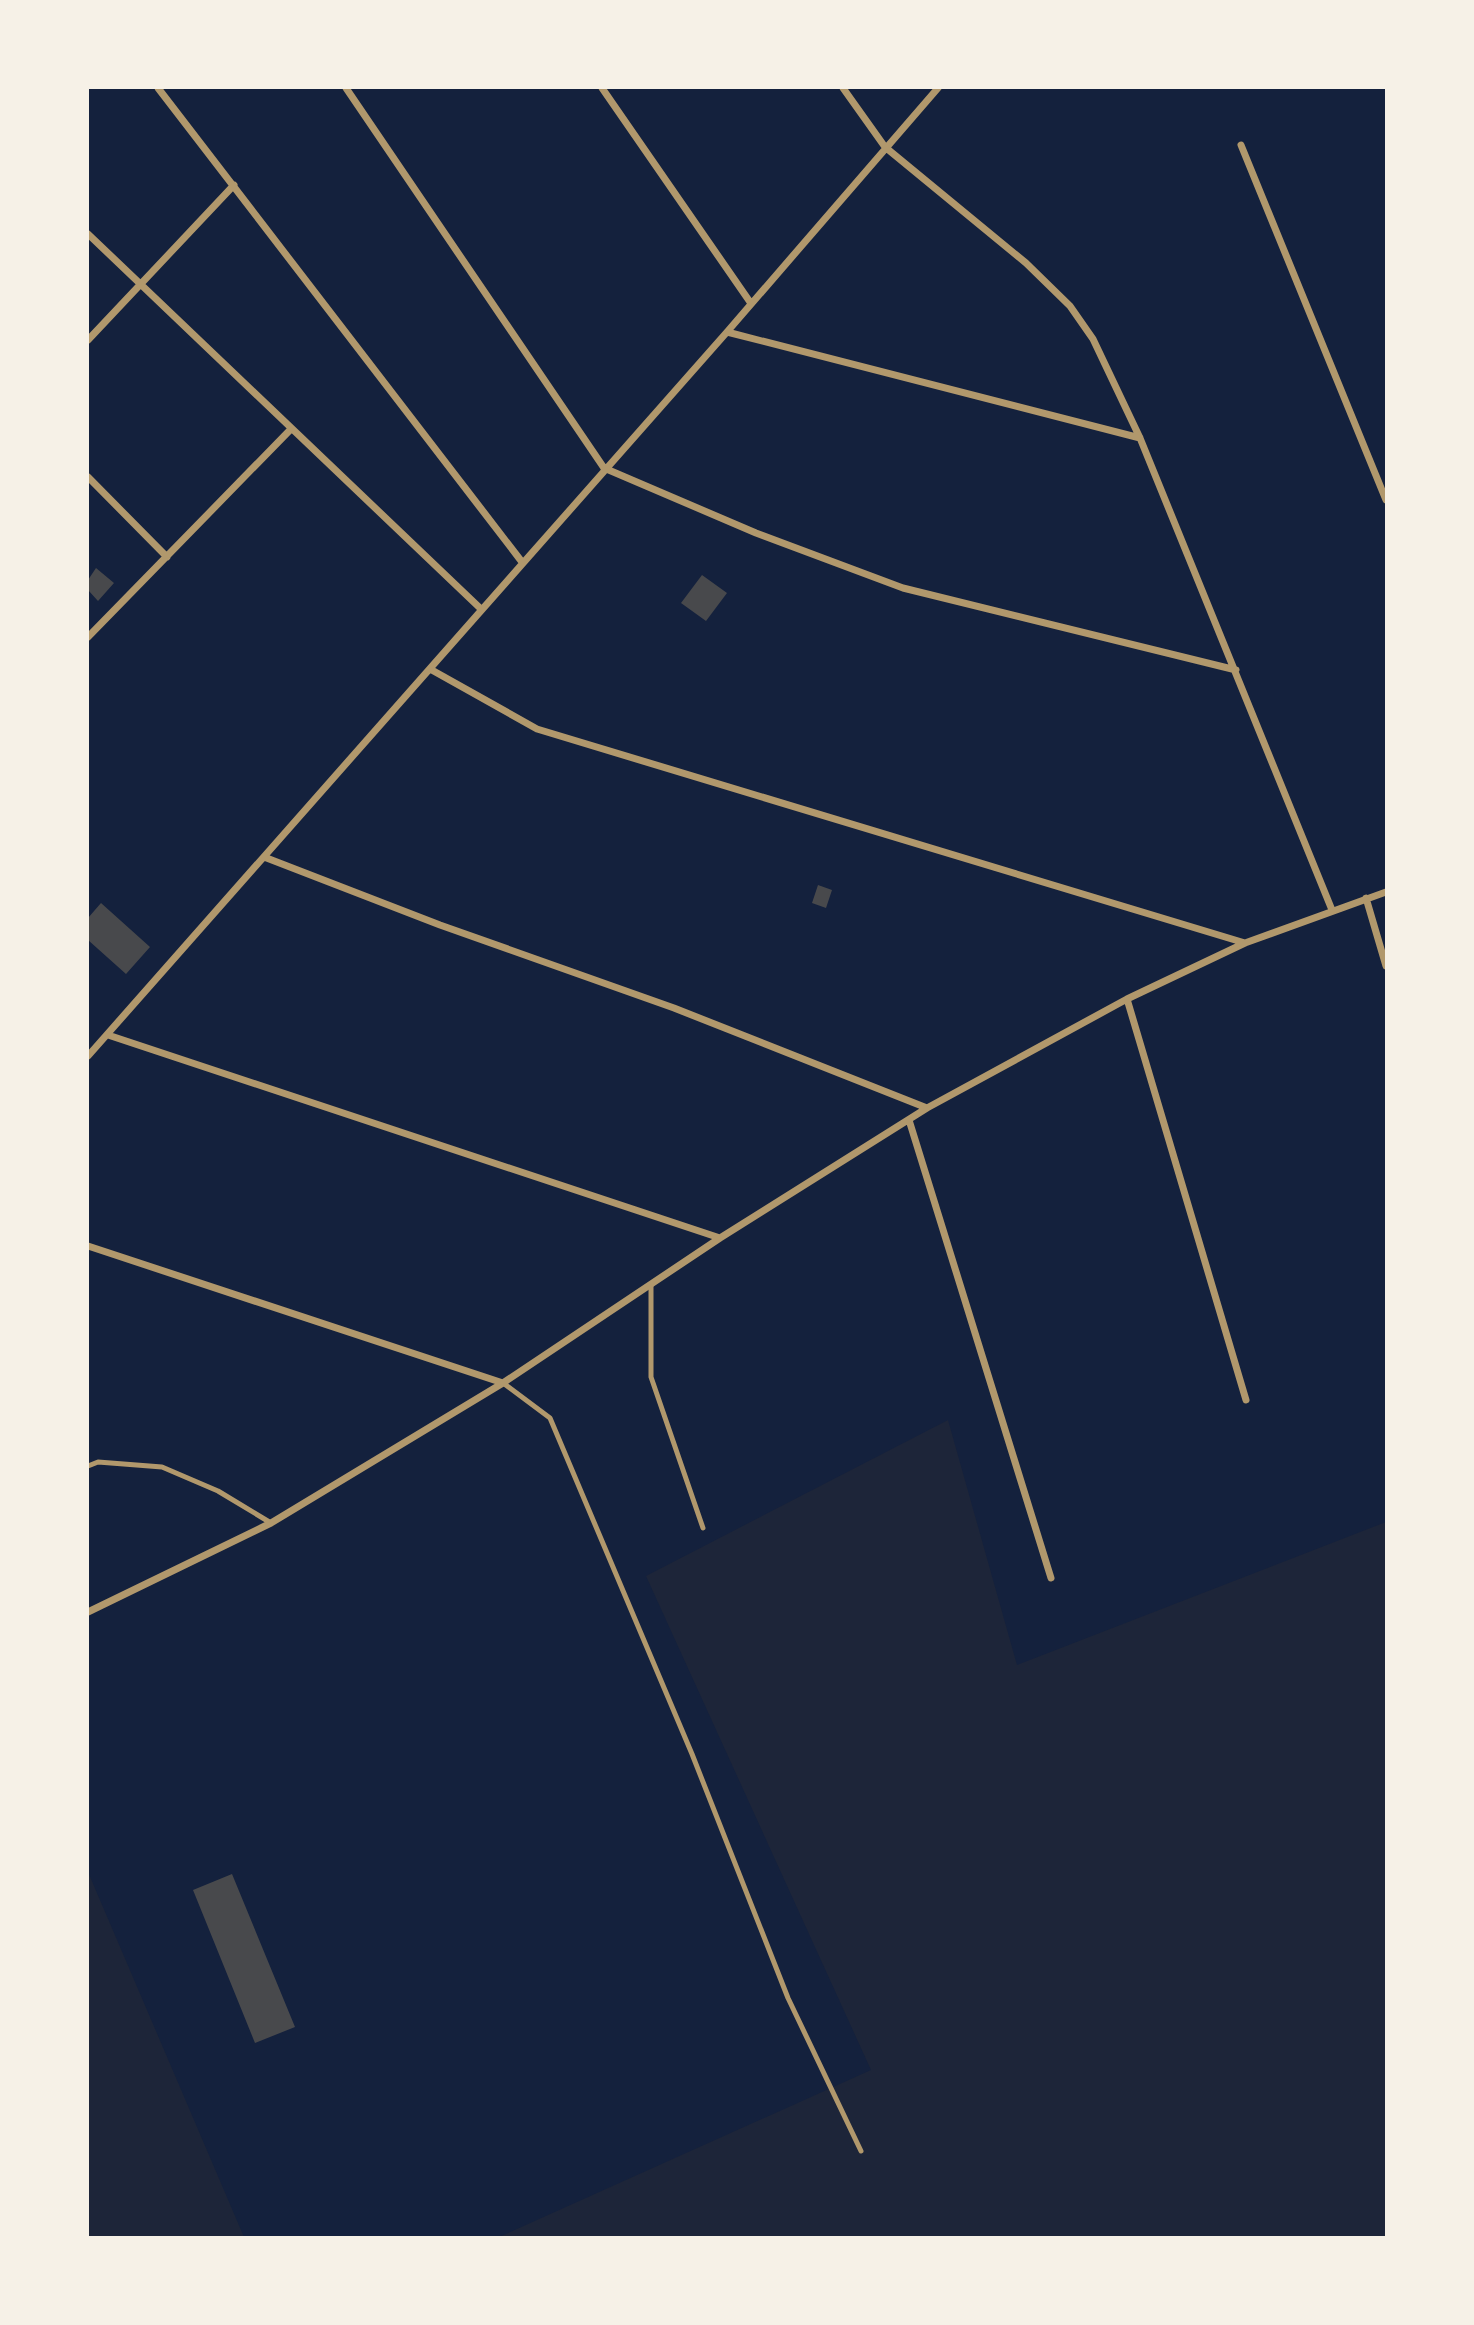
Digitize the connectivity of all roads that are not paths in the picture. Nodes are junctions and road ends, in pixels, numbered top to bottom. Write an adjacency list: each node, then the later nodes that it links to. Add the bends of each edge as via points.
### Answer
1 (158, 88): 8 (street)
2 (346, 88): 16 (street)
3 (602, 88): 11 (street)
4 (843, 88): 7 (street)
5 (938, 88): 7 (street)
6 (1241, 145): 18 (street)
7 (885, 147): 11 (street); 15 (street, via 1026,263 1070,306 1093,339)
8 (233, 185): 10 (street); 20 (street)
9 (88, 234): 10 (street)
10 (138, 285): 13 (street); 14 (street)
11 (750, 302): 12 (street)
12 (727, 332): 15 (street); 16 (street)
13 (88, 340)
14 (291, 429): 19 (street); 21 (street)
15 (1140, 438): 24 (street)
16 (604, 468): 20 (street); 24 (street, via 756,533 903,588)
17 (88, 477): 19 (street)
18 (1387, 500)
19 (167, 557): 22 (street)
20 (522, 562): 21 (street)
21 (481, 609): 23 (street)
22 (88, 638)
23 (430, 668): 25 (street); 29 (street, via 537,729)
24 (1236, 670): 28 (street)
25 (264, 857): 32 (street); 34 (street, via 674,1008)
26 (1387, 892): 27 (street)
27 (1366, 898): 28 (street); 30 (street)
28 (1332, 909): 29 (street)
29 (1245, 943): 31 (street)
30 (1387, 966)
31 (1127, 999): 34 (street); 40 (street)
32 (108, 1035): 33 (street); 36 (street)
33 (88, 1056)
34 (927, 1108): 35 (street)
35 (909, 1119): 36 (street); 44 (street)
36 (720, 1238): 38 (street)
37 (88, 1246): 39 (street)
38 (651, 1283): 39 (street); 43 (lane, via 651,1377)
39 (503, 1383): 42 (street); 46 (lane, via 550,1418 692,1754 788,1998)
40 (1246, 1400)
41 (88, 1466): 42 (lane, via 99,1462 162,1467 218,1491)
42 (271, 1523): 45 (street)
43 (703, 1528)
44 (1051, 1578)
45 (88, 1612)
46 (861, 2151)

